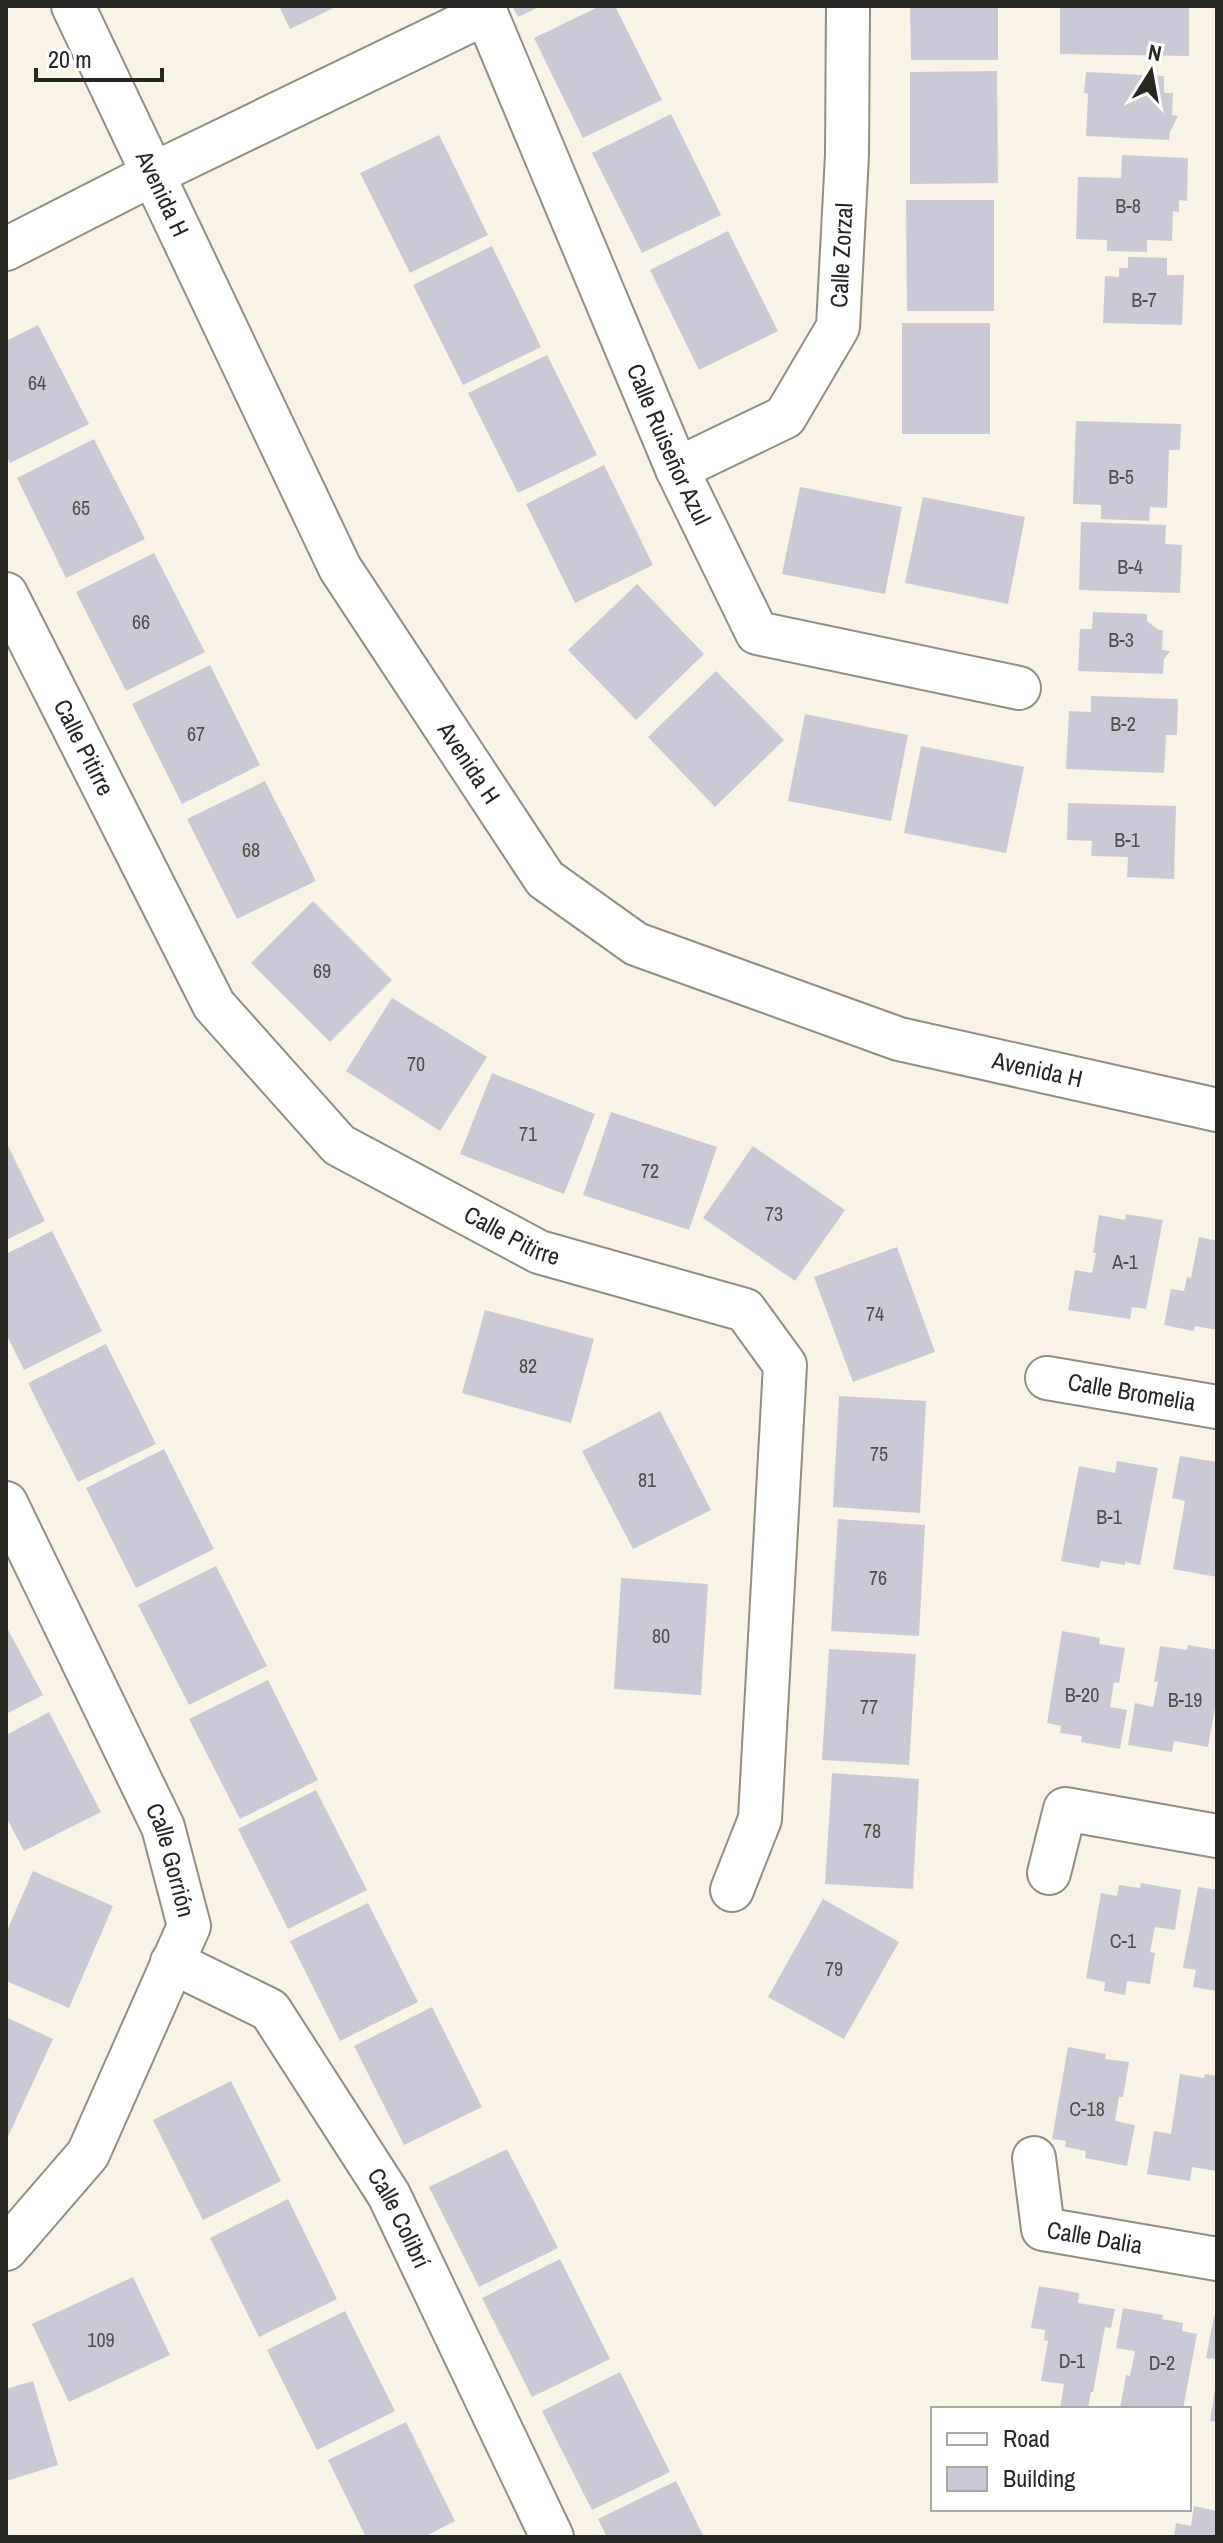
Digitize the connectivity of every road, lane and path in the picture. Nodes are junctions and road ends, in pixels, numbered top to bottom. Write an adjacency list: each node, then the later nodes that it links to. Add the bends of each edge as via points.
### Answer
1 (73, 6): 4 (street, Avenida H)
2 (848, 6): 6 (street, Calle Zorzal, via 838,327 785,417)
3 (485, 9): 4 (street); 6 (street, Calle Ruiseñor Azul)
4 (153, 174): 5 (street); 9 (street, Avenida H, via 340,568 545,879 636,944 899,1039)
5 (6, 249)
6 (677, 469): 8 (street, Calle Ruiseñor Azul, via 757,633)
7 (6, 594): 15 (street, Calle Pitirre, via 214,1005 339,1145 539,1252 745,1310 785,1365 760,1819)
8 (1019, 688)
9 (1217, 1110)
10 (1047, 1378): 11 (street, Calle Bromelia)
11 (1217, 1407)
12 (6, 1503): 16 (street, Calle Gorrión, via 163,1827 189,1926)
13 (1217, 1836): 14 (street, via 1065,1809)
14 (1049, 1873)
15 (732, 1890)
16 (172, 1962): 18 (street, Calle Gorrión, via 88,2154); 20 (street, Calle Colibrí, via 270,2010 389,2195)
17 (1034, 2158): 19 (street, Calle Dalia, via 1043,2229)
18 (6, 2249)
19 (1217, 2259)
20 (552, 2537)

